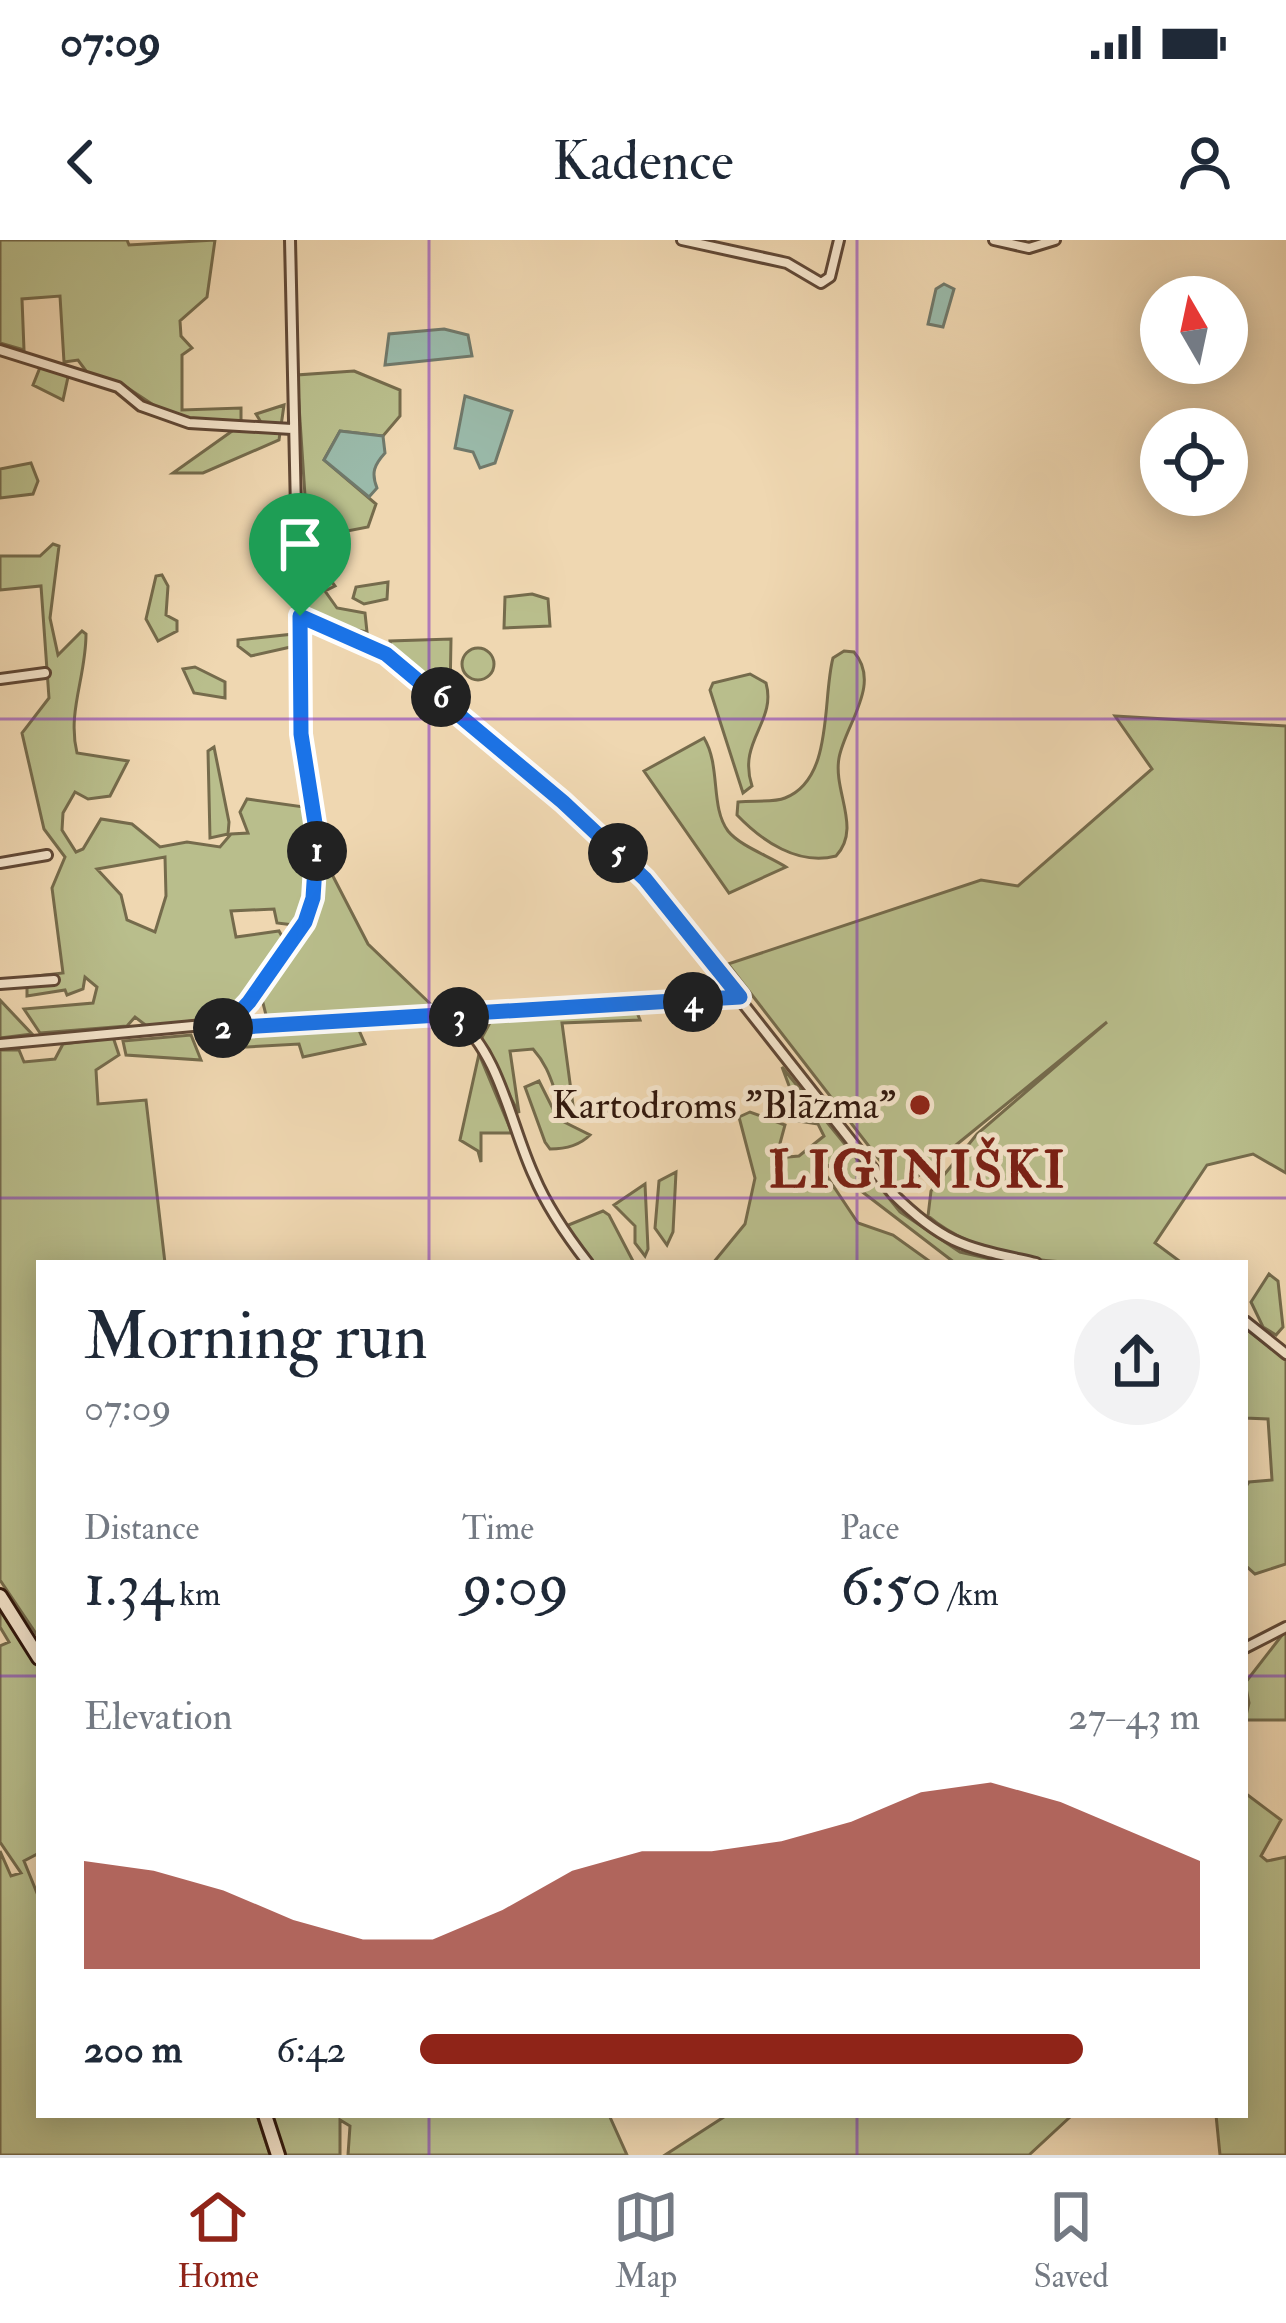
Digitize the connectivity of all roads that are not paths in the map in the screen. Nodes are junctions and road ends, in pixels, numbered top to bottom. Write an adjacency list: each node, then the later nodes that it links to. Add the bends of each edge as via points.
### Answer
1 (290, 240): 7 (street)
2 (682, 240): 3 (street, via 787,263 821,283 830,277)
3 (838, 240)
4 (994, 240): 5 (street, via 1029,248)
5 (1055, 240)
6 (0, 350): 7 (street, via 118,387 141,406 189,423)
7 (292, 429): 8 (street)
8 (300, 616): 15 (street, via 386,654 563,802 645,879); 17 (street, via 301,734 317,836 313,898 249,1002)
9 (45, 673): 10 (street)
10 (0, 679)
11 (47, 855): 12 (street)
12 (0, 863)
13 (54, 980): 14 (street)
14 (0, 984)
15 (740, 997): 16 (street); 20 (street, via 922,1223 955,1245)
16 (455, 1017): 17 (street); 19 (street, via 470,1029 543,1196)
17 (208, 1029): 18 (street)
18 (0, 1044)
19 (586, 1260)
20 (1022, 1260)
21 (1248, 1323): 22 (street)
22 (1286, 1354)
23 (1, 1600): 24 (main road)
24 (20, 1625): 26 (street); 28 (main road)
25 (1286, 1627): 27 (street)
26 (36, 1639)
27 (1248, 1646)
28 (36, 1653)
29 (266, 2118): 30 (main road)
30 (278, 2155)

